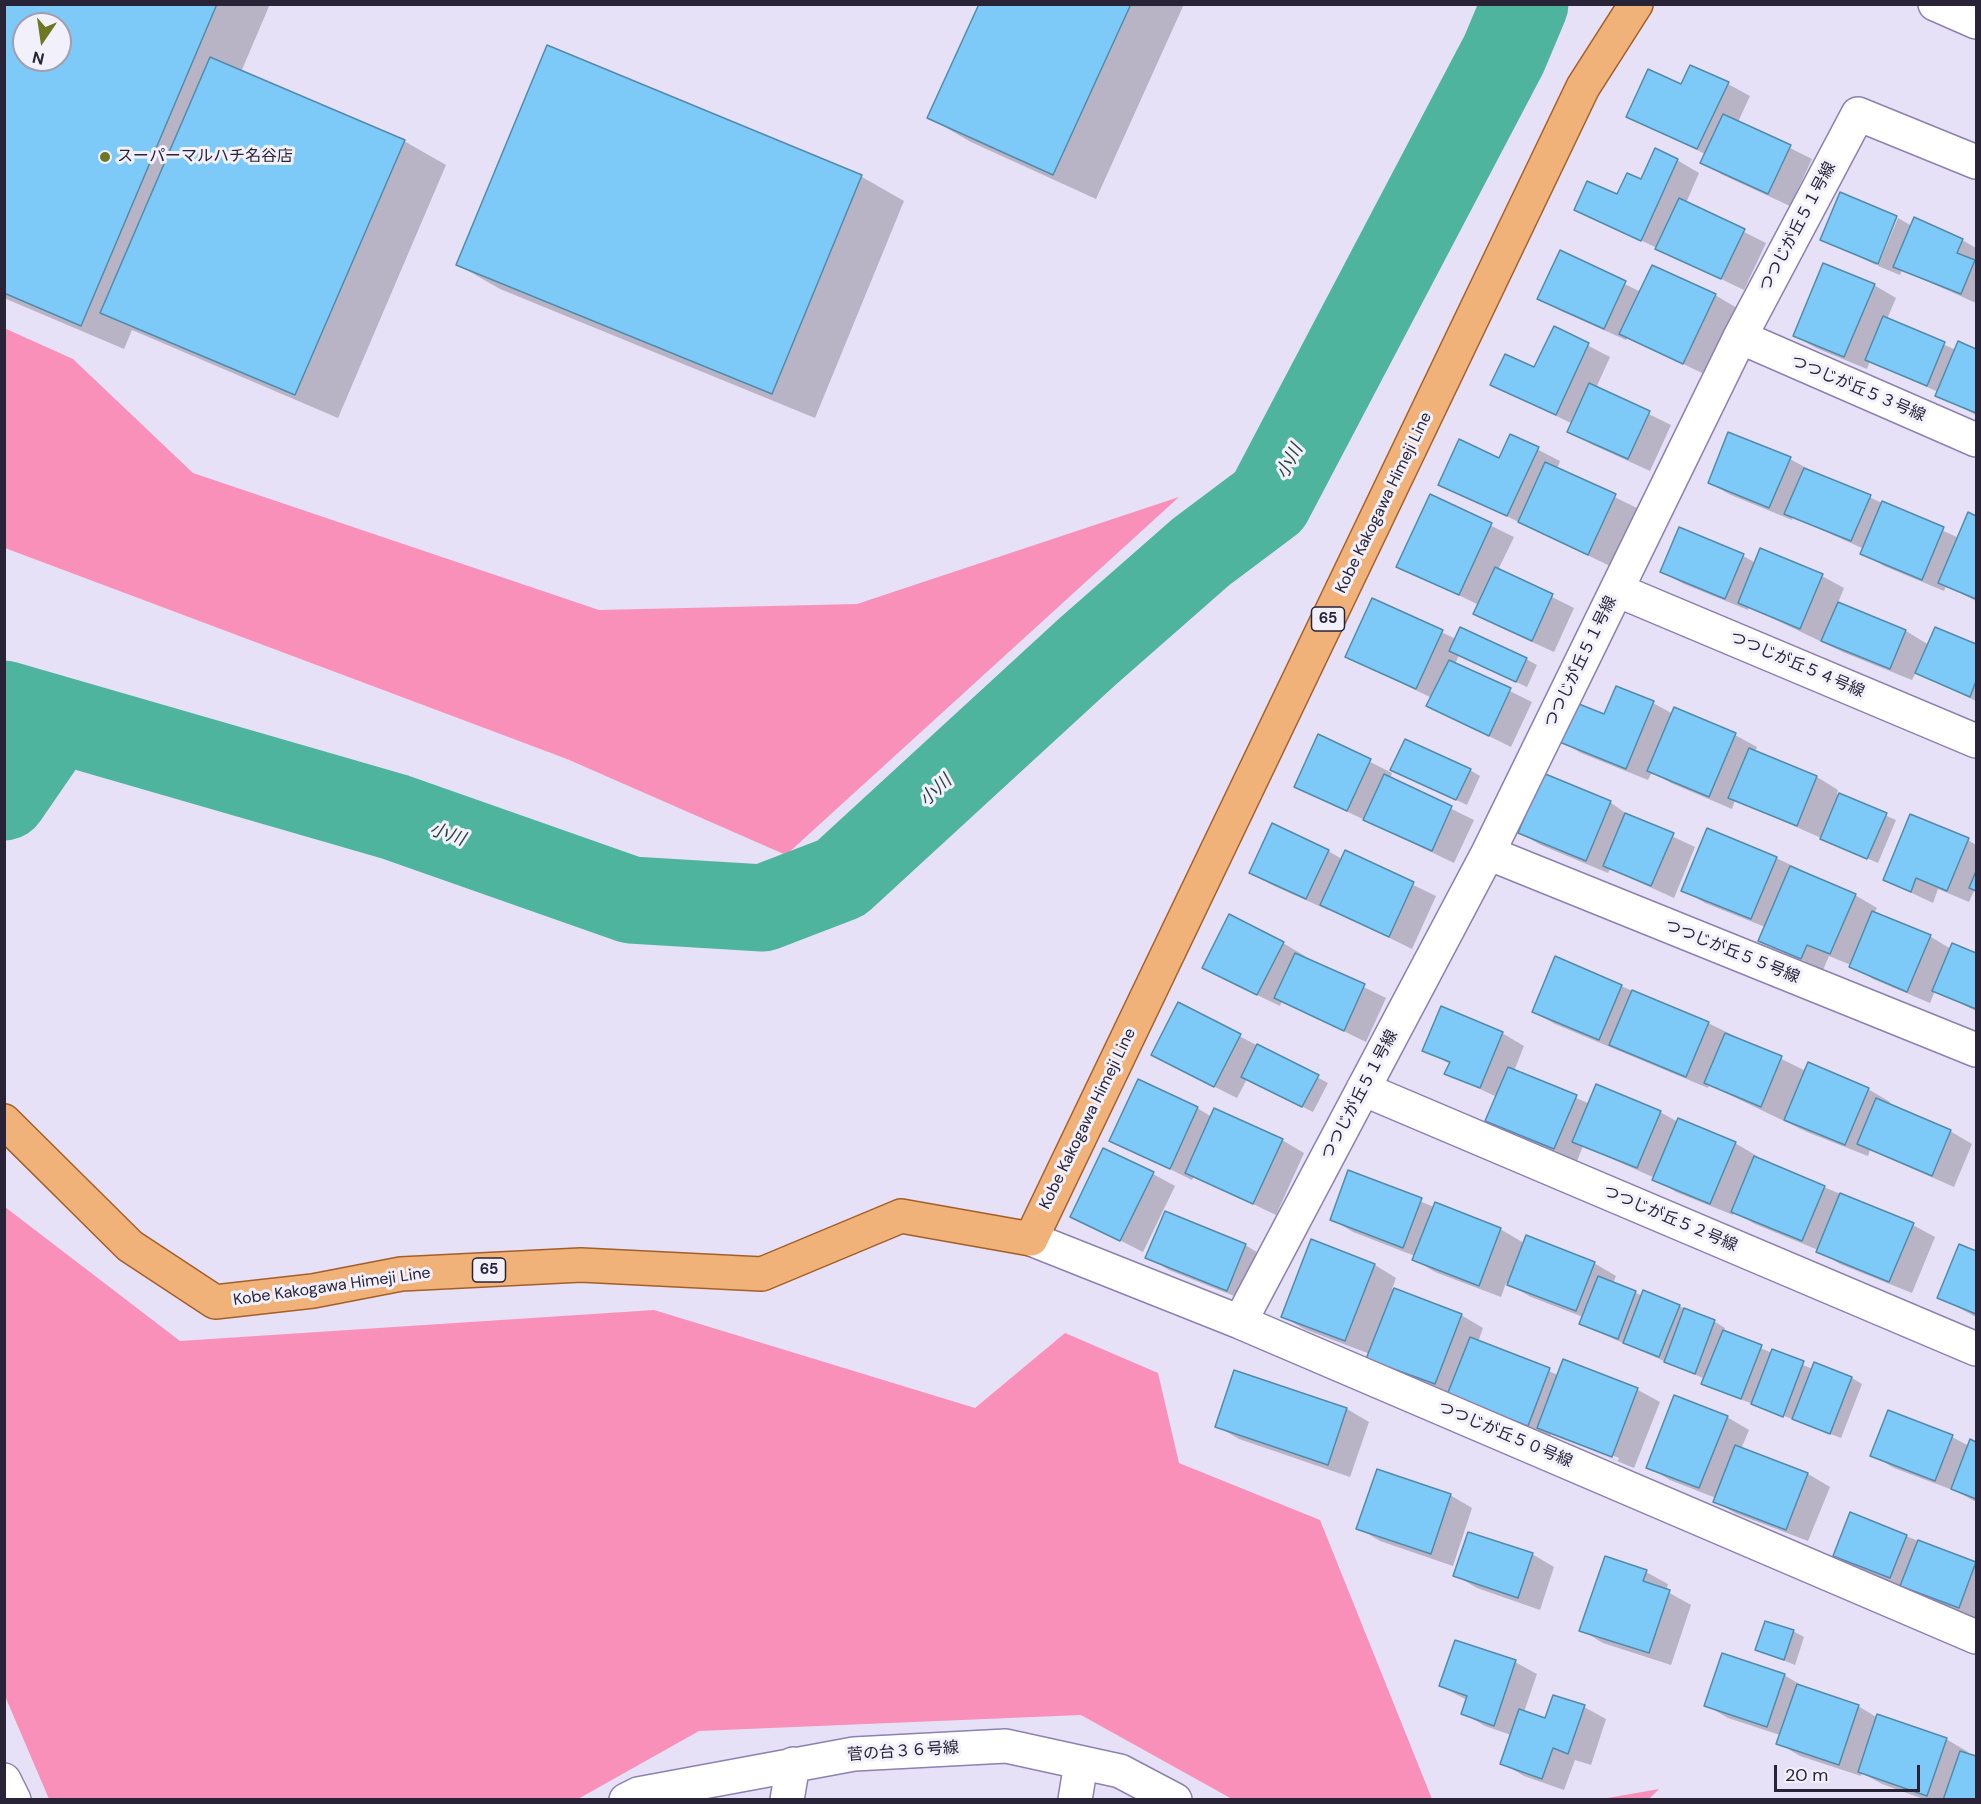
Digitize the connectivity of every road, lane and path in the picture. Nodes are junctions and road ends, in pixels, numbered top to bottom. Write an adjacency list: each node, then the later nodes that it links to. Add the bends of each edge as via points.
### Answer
1 (1636, 4): 13 (main road, Kobe Kakogawa Himeji Line / 65, via 1583,87)
2 (1935, 4): 3 (street)
3 (1977, 21)
4 (1977, 162): 5 (street, つつじが丘５１号線, via 1858,114)
5 (1740, 337): 6 (street, つつじが丘５３号線); 7 (street, つつじが丘５１号線)
6 (1977, 440)
7 (1617, 590): 8 (street, つつじが丘５４号線); 9 (street, つつじが丘５１号線)
8 (1977, 741)
9 (1488, 853): 10 (street, つつじが丘５５号線); 11 (street, つつじが丘５１号線)
10 (1977, 1050)
11 (1363, 1089): 14 (street, つつじが丘５１号線); 15 (street, つつじが丘５２号線)
12 (4, 1121): 13 (main road, Kobe Kakogawa Himeji Line / 65, via 130,1246 215,1302 313,1291 400,1274 581,1265 762,1274 901,1216)
13 (1030, 1239): 14 (street, つつじが丘５０号線)
14 (1240, 1322): 16 (street, つつじが丘５０号線)
15 (1977, 1349)
16 (1977, 1637)
17 (1081, 1763): 18 (street, 菅の台３６号線, via 1006,1746 854,1754); 23 (street); 24 (street, 菅の台３６号線, via 1120,1771)
18 (793, 1764): 21 (street, 菅の台３６号線, via 638,1794); 22 (street)
19 (4, 1780): 20 (street)
20 (14, 1800)
21 (626, 1800)
22 (787, 1800)
23 (1075, 1800)
24 (1175, 1800)

